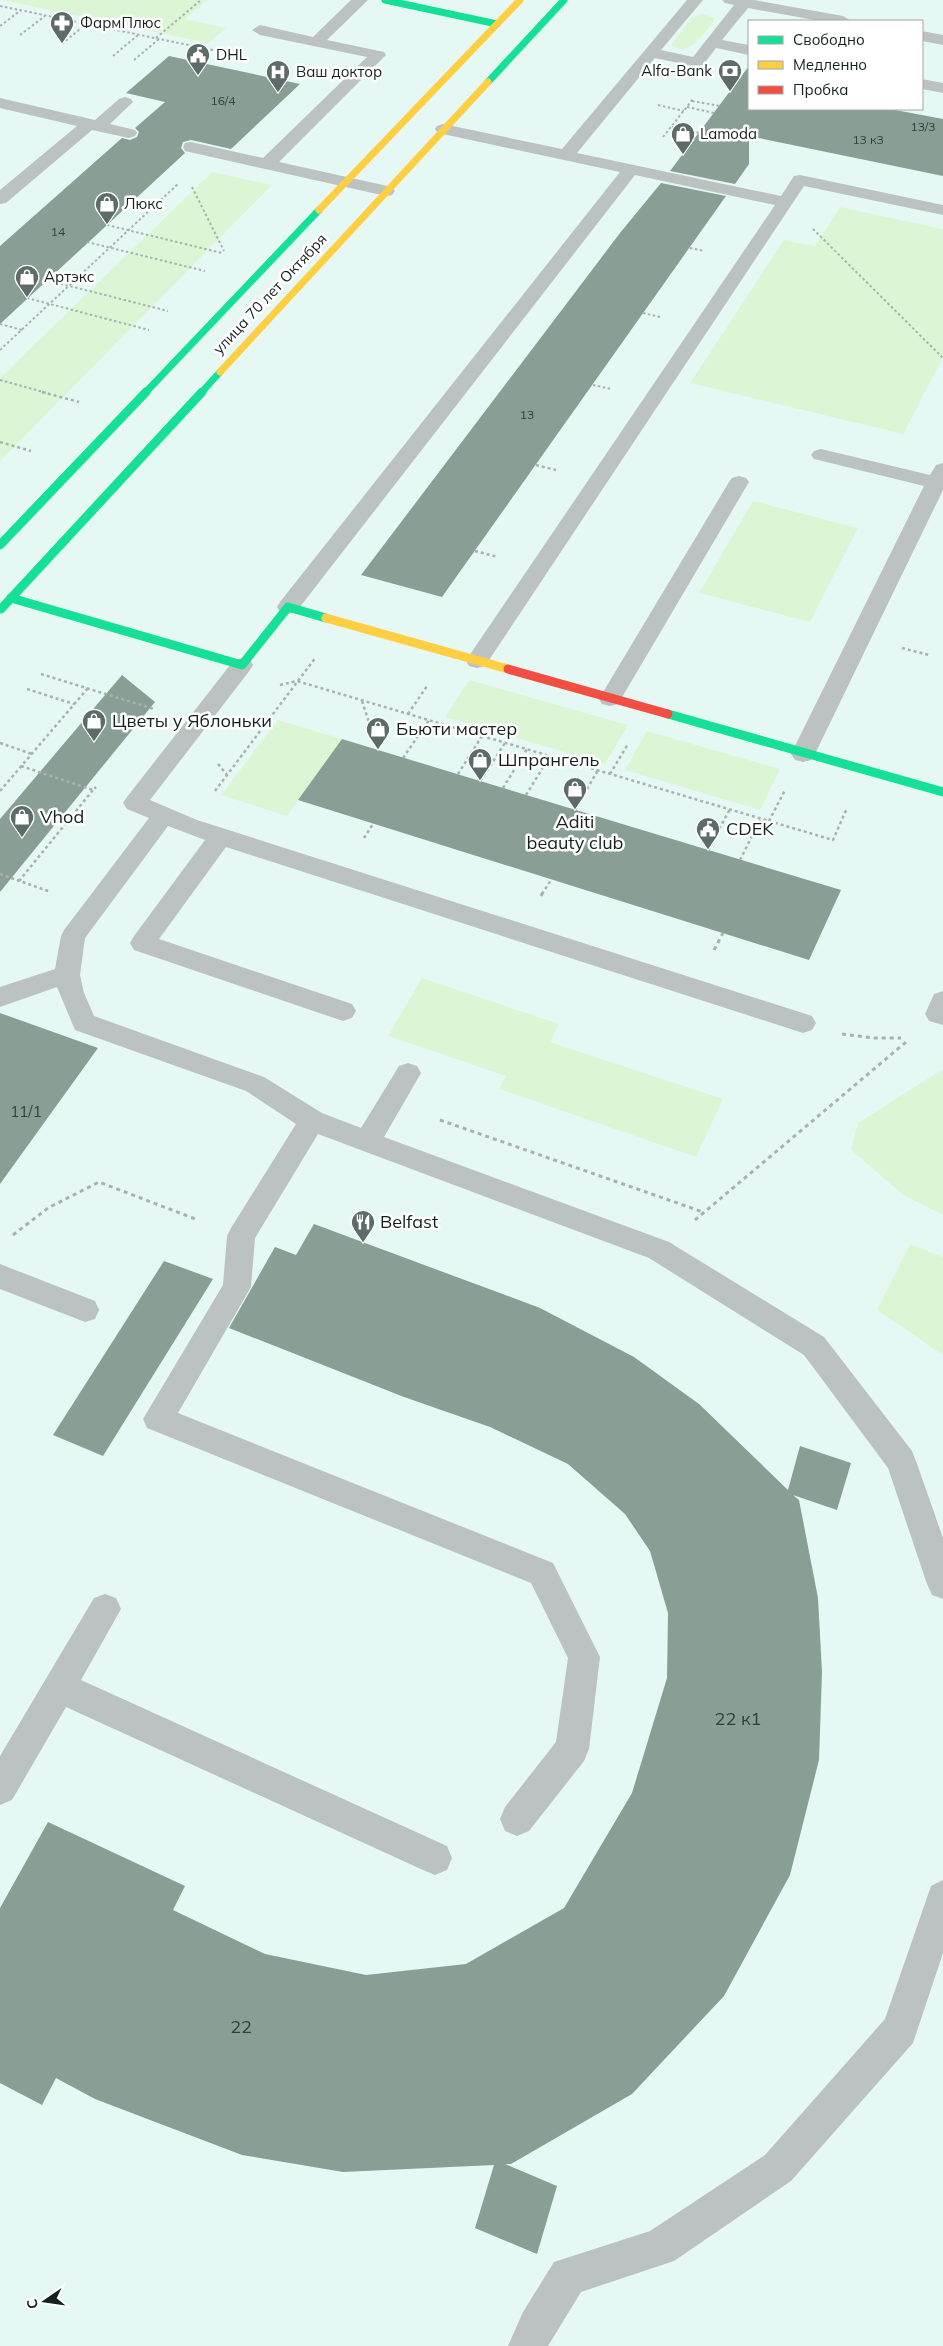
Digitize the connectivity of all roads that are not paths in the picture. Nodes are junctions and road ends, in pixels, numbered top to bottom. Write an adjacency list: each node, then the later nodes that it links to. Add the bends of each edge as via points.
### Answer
1 (360, 0): 12 (lane)
2 (385, 0): 8 (main road)
3 (520, 0): 8 (main road, улица 70 лет Октября)
4 (564, 0): 21 (main road, улица 70 лет Октября)
5 (695, 0): 15 (lane)
6 (737, 1): 7 (lane); 13 (lane)
7 (838, 20)
8 (497, 24): 27 (main road, улица 70 лет Октября)
9 (260, 30): 12 (lane)
10 (923, 36): 11 (lane)
11 (943, 40)
12 (316, 42): 25 (lane, via 378,54)
13 (712, 43): 14 (lane); 15 (lane, via 697,62)
14 (748, 50)
15 (652, 53): 24 (lane)
16 (923, 84): 17 (lane)
17 (943, 88)
18 (125, 102): 20 (lane)
19 (0, 103): 20 (lane)
20 (93, 125): 22 (lane); 29 (lane)
21 (444, 129): 24 (lane); 28 (main road, улица 70 лет Октября)
22 (129, 133)
23 (191, 147): 25 (lane)
24 (566, 155): 26 (lane)
25 (267, 164): 27 (lane)
26 (631, 169): 30 (lane); 37 (lane)
27 (346, 182): 28 (lane); 35 (main road, улица 70 лет Октября)
28 (386, 191): 36 (main road, улица 70 лет Октября)
29 (0, 199)
30 (785, 202): 31 (lane, via 800,180); 39 (lane)
31 (943, 210)
32 (821, 455): 33 (lane)
33 (940, 476): 42 (lane)
34 (739, 482): 41 (lane)
35 (0, 545)
36 (12, 598): 38 (main road, улица 70 лет Октября); 40 (main road)
37 (288, 607): 39 (main road); 40 (main road)
38 (0, 610)
39 (477, 661): 41 (main road)
40 (242, 665): 44 (lane, via 135,803)
41 (610, 699): 42 (main road)
42 (803, 754): 43 (main road)
43 (943, 792)
44 (163, 816): 45 (lane); 46 (lane, via 73,936)
45 (221, 836): 49 (lane, via 142,943); 51 (lane)
46 (67, 975): 47 (lane); 53 (lane, via 84,1023 255,1084)
47 (0, 997)
48 (943, 1001): 50 (lane, via 938,1014)
49 (343, 1011)
50 (943, 1015)
51 (803, 1023)
52 (408, 1073): 54 (lane)
53 (312, 1122): 54 (lane); 61 (lane, via 241,1236 237,1287 158,1419 542,1573 584,1657 572,1749)
54 (367, 1142): 57 (lane, via 659,1250 814,1346 901,1461)
55 (0, 1276): 56 (lane)
56 (85, 1310)
57 (943, 1584)
58 (105, 1609): 59 (lane)
59 (59, 1688): 60 (lane); 62 (lane)
60 (0, 1788)
61 (516, 1819)
62 (435, 1858)
63 (943, 1898): 64 (lane, via 900,2030 778,2168 660,2247 568,2276)
64 (528, 2346)

